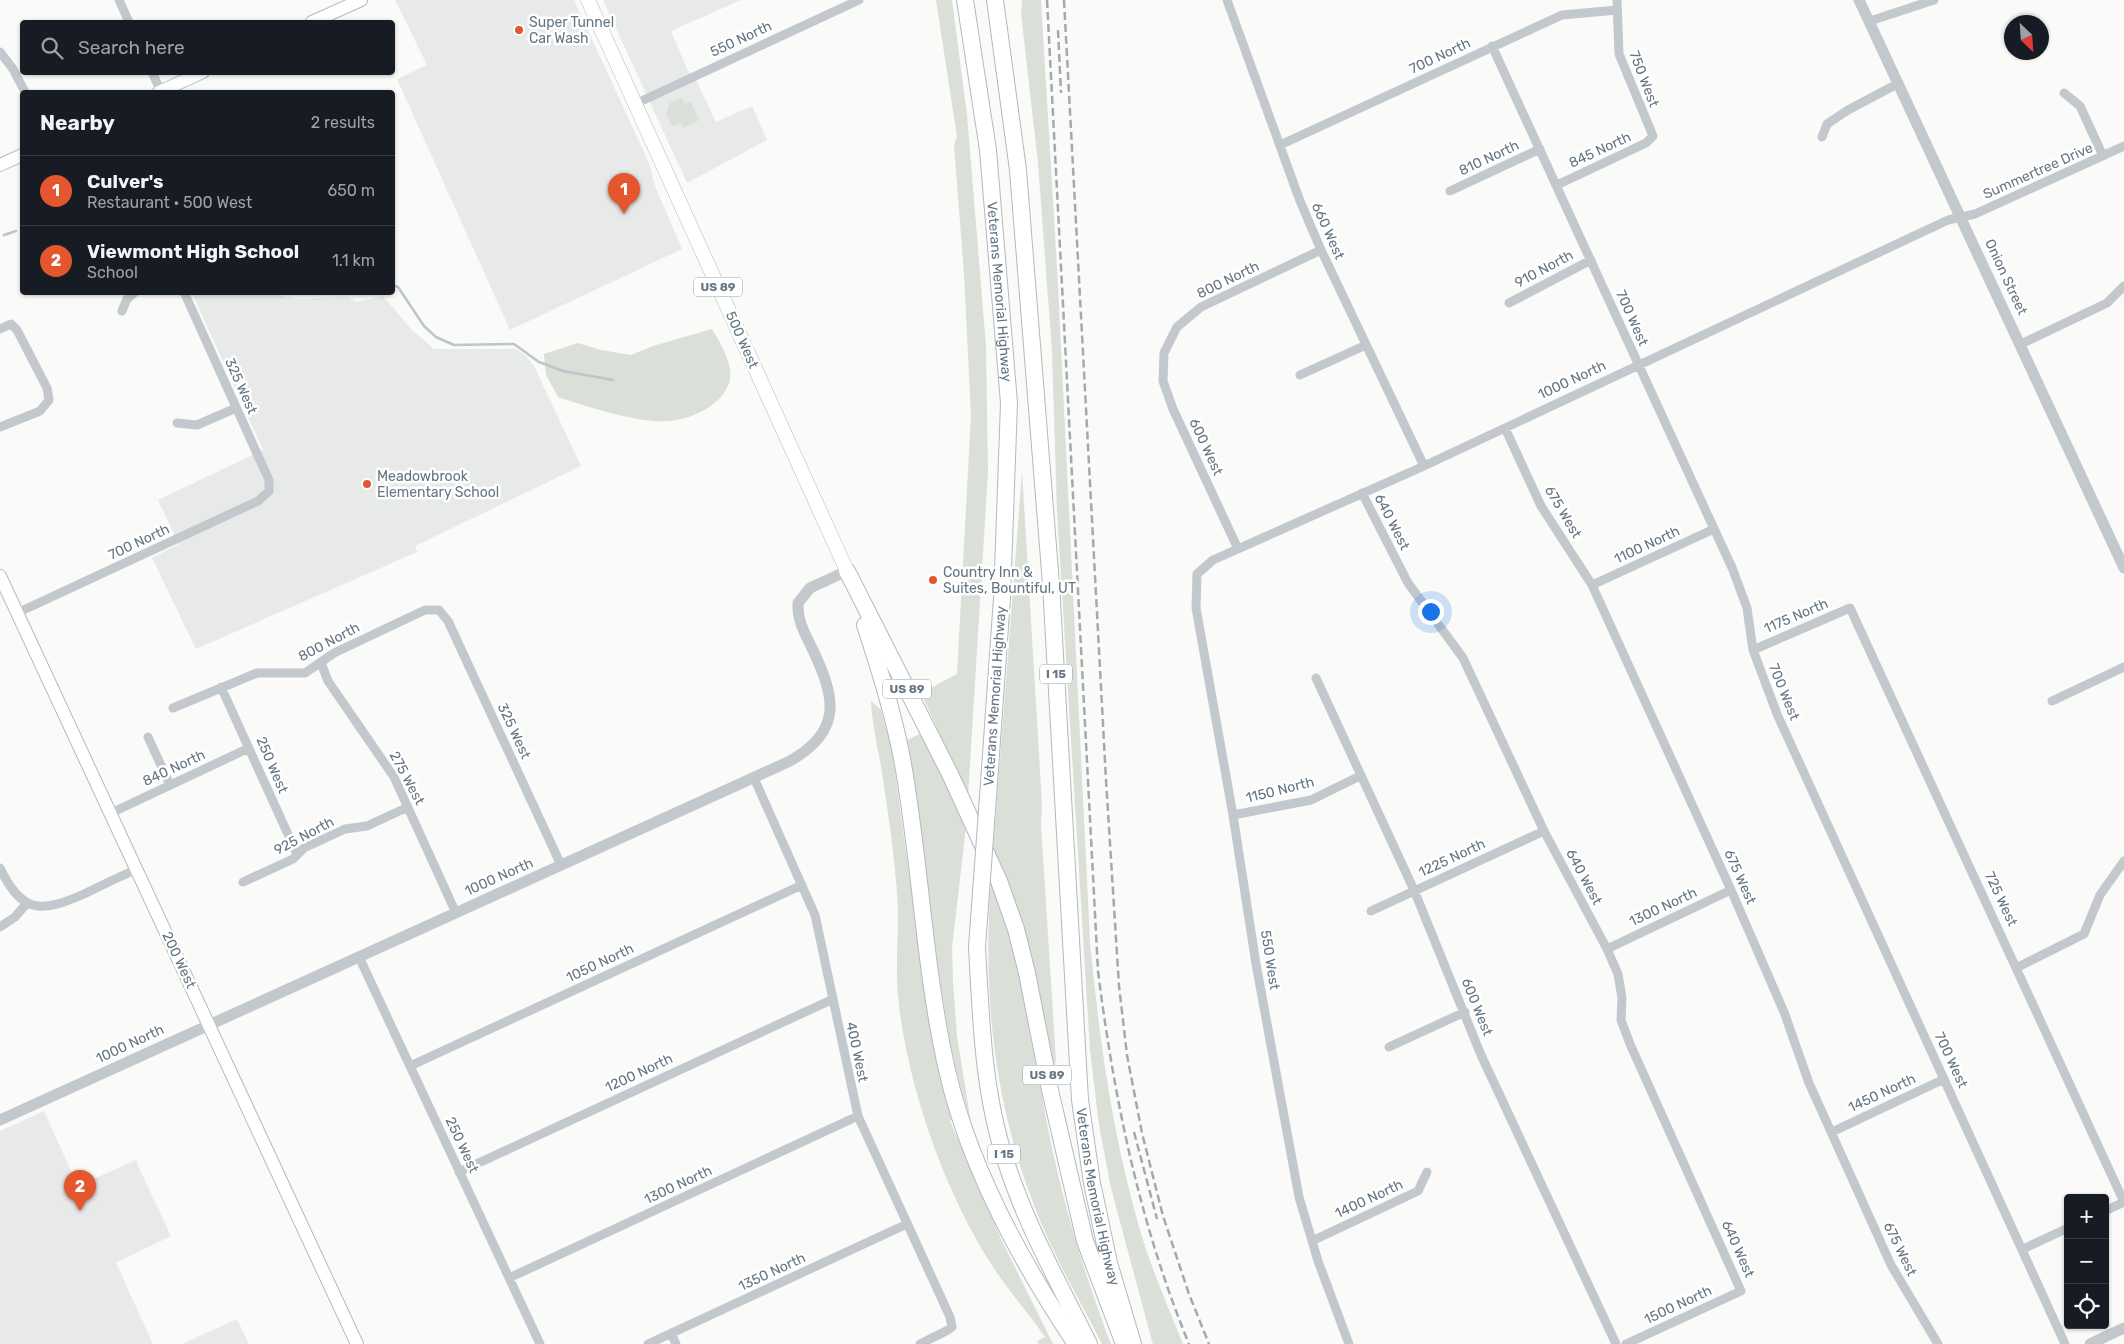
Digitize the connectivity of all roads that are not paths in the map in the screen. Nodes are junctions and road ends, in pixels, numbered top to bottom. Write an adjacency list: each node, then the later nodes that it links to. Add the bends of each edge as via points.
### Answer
1 (119, 0): 12 (street)
2 (361, 0): 13 (main road)
3 (588, 0): 24 (main road, 500 West / US 89)
4 (859, 0): 24 (street, 550 North)
5 (965, 0): 125 (highway, Veterans Memorial Highway / I 15, bridge, via 988,150 1009,403 1003,580 977,947 981,1029 988,1090 1006,1163 1024,1214)
6 (995, 0): 127 (highway, Veterans Memorial Highway / I 15, via 1018,170 1049,565 1080,1100 1092,1182)
7 (1227, 0): 27 (street, 660 West)
8 (1617, 0): 11 (street, 750 West)
9 (1860, 0): 14 (street, Onion Street)
10 (1934, 0): 14 (street)
11 (1617, 10): 15 (street, 700 North, via 1562,15); 25 (street, 750 West, via 1619,54)
12 (128, 20)
13 (316, 20)
14 (1870, 21): 19 (street, Onion Street)
15 (1492, 46): 27 (street, 700 North); 29 (street, 700 West)
16 (0, 52): 20 (street)
17 (153, 75): 21 (street)
18 (197, 75): 22 (main road)
19 (1899, 83): 26 (street, via 1827,124); 35 (street, Onion Street)
20 (24, 90)
21 (159, 90)
22 (164, 90)
23 (2064, 93): 31 (street, via 2080,106)
24 (635, 104): 59 (main road, 500 West / US 89)
25 (1653, 136): 33 (street, 845 North, via 1646,143)
26 (1822, 137)
27 (1280, 145): 36 (street, 660 West)
28 (2124, 146): 31 (street, Summertree Drive)
29 (1540, 149): 33 (street, 700 West); 34 (street, 810 North)
30 (20, 156): 32 (main road)
31 (2103, 156): 35 (street, Summertree Drive, via 1980,212)
32 (0, 165)
33 (1557, 185): 37 (street, 700 West)
34 (1450, 191)
35 (1962, 217): 44 (street, Onion Street); 47 (street, 1000 North, via 1945,222)
36 (1321, 250): 45 (street, 660 West); 46 (street, 800 North, via 1201,307 1177,327)
37 (1591, 260): 41 (street, 910 North); 47 (street, 700 West)
38 (2124, 286): 44 (street, via 2102,306)
39 (132, 295): 42 (street)
40 (185, 295): 49 (street, 325 West)
41 (1509, 303)
42 (122, 311)
43 (0, 329): 51 (street, via 11,324 17,330 47,388 49,400 40,411)
44 (2021, 344): 58 (street, Onion Street)
45 (1366, 346): 48 (street); 53 (street, 660 West)
46 (1164, 352): 57 (street, 600 West, via 1163,381 1173,409)
47 (1639, 366): 52 (street, 1000 North); 56 (street, 700 West)
48 (1300, 375)
49 (236, 408): 50 (street, via 197,425); 54 (street, 325 West, via 268,480)
50 (176, 423)
51 (0, 427)
52 (1505, 428): 53 (street, 1000 North); 62 (street, 675 West, via 1541,506)
53 (1424, 466): 55 (street, 1000 North)
54 (269, 491): 65 (street, 700 North, via 258,501)
55 (1362, 493): 57 (street, 1000 North); 81 (street, 640 West, via 1408,583 1463,658)
56 (1714, 529): 62 (street, 1100 North); 66 (street, 700 West, via 1748,608)
57 (1238, 549): 60 (street, 1000 North, via 1213,560)
58 (2124, 568)
59 (847, 571): 76 (street, 1000 North, via 810,588 798,603 799,620 830,691 829,716 824,730 803,753); 124 (highway, US 89, via 882,676 905,773 932,984 947,1070 977,1161 1002,1216 1052,1308); 126 (highway, US 89, via 950,774 1002,889 1027,973 1085,1242)
60 (1197, 574): 80 (street, 550 West, via 1196,608)
61 (0, 576): 65 (main road, 200 West)
62 (1592, 585): 90 (street, 675 West)
63 (1850, 608): 66 (street, 1175 North); 97 (street, 725 West)
64 (439, 610): 67 (street, 800 North, via 425,610 334,653); 84 (street, 325 West, via 448,621)
65 (17, 614): 79 (main road, 200 West)
66 (1753, 650): 103 (street, 700 West, via 1777,714)
67 (321, 663): 70 (street, 800 North, via 305,673 263,672); 78 (street, 275 West, via 328,681 390,770)
68 (2124, 667): 71 (street)
69 (1316, 678): 75 (street, 600 West)
70 (221, 687): 72 (street, 800 North); 74 (street, 250 West)
71 (2052, 701)
72 (173, 708)
73 (148, 737): 77 (street)
74 (249, 748): 77 (street, 840 North); 82 (street, 250 West)
75 (1360, 776): 80 (street, 1150 North, via 1311,800); 89 (street, 600 West)
76 (754, 778): 84 (street, 1000 North); 88 (street, 400 West)
77 (170, 785): 79 (street, 840 North)
78 (408, 807): 82 (street, 925 North, via 367,826 345,829); 93 (street, 275 West)
79 (111, 813): 86 (main road, 200 West)
80 (1233, 815): 113 (street, 550 West, via 1275,1070 1299,1198)
81 (1544, 831): 89 (street, 1225 North); 95 (street, 640 West)
82 (297, 854): 87 (street, 925 North, via 293,859)
83 (2124, 861): 97 (street, via 2100,895 2084,934)
84 (561, 865): 93 (street, 1000 North)
85 (0, 868): 91 (street, via 10,887)
86 (137, 869): 91 (street, via 54,906); 100 (main road, 200 West)
87 (243, 882)
88 (802, 885): 98 (street, 400 West, via 815,915); 102 (street, 1050 North)
89 (1414, 890): 92 (street, 1225 North); 99 (street, 600 West)
90 (1731, 890): 95 (street, 1300 North); 106 (street, 675 West)
91 (27, 903): 94 (street)
92 (1371, 911)
93 (456, 913): 96 (street, 1000 North)
94 (0, 927)
95 (1607, 949): 116 (street, 640 West, via 1618,974 1621,1020 1630,1044)
96 (359, 957): 100 (street, 1000 North); 102 (street, 250 West)
97 (2018, 967): 109 (street, 725 West)
98 (831, 1000): 104 (street, 400 West); 107 (street, 1200 North)
99 (1465, 1012): 101 (street); 129 (street, 600 West, via 1481,1055)
100 (210, 1024): 105 (street, 1000 North); 119 (main road, 200 West)
101 (1389, 1047)
102 (410, 1066): 107 (street, 250 West)
103 (1944, 1079): 106 (street, 1450 North); 114 (street, 700 West)
104 (858, 1116): 111 (street, 400 West); 115 (street, 1300 North)
105 (0, 1120)
106 (1832, 1132): 131 (street, 675 West, via 1892,1265)
107 (459, 1172): 115 (street, 250 West)
108 (1426, 1172): 113 (street, 1400 North, via 1418,1191)
109 (2124, 1202): 110 (street)
110 (2109, 1209)
111 (907, 1224): 118 (street, 1350 North); 123 (street, 400 West, via 952,1327)
112 (2064, 1230): 114 (street)
113 (1312, 1241): 128 (street, 550 West)
114 (2023, 1249): 132 (street, 700 West)
115 (509, 1278): 120 (street, 250 West)
116 (1741, 1290): 130 (street, 1500 North)
117 (2124, 1328): 133 (street)
118 (671, 1333): 121 (street, 1350 North); 122 (street)
119 (356, 1344)
120 (540, 1344)
121 (648, 1344)
122 (676, 1344)
123 (920, 1344)
124 (1076, 1344)
125 (1089, 1344)
126 (1124, 1344)
127 (1133, 1344)
128 (1349, 1344)
129 (1616, 1344)
130 (1626, 1344)
131 (1938, 1344)
132 (2065, 1344)
133 (2090, 1344)

